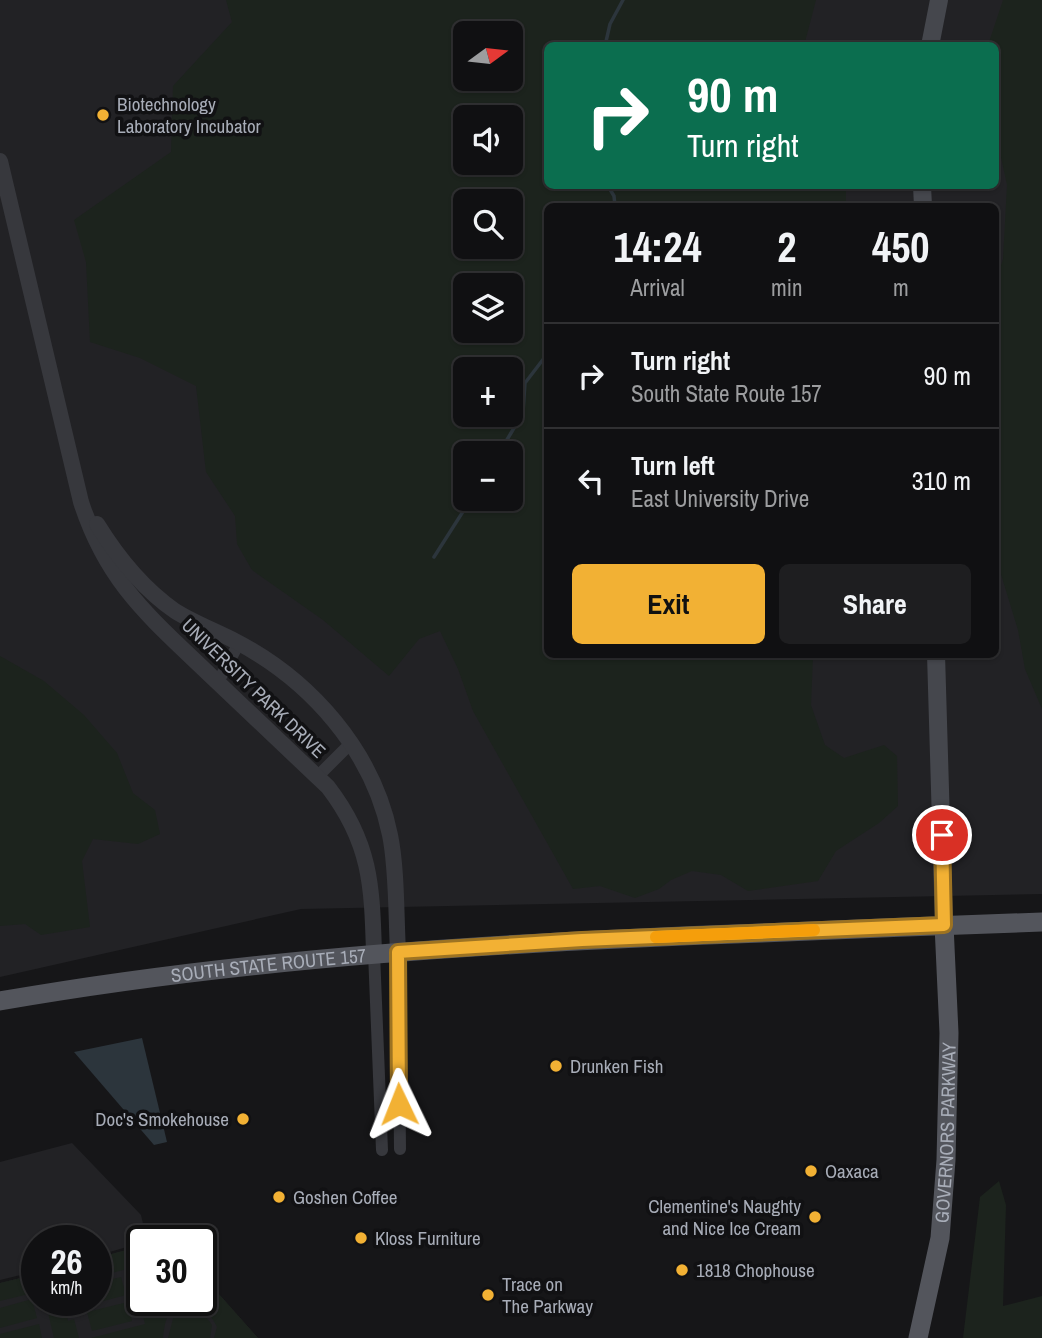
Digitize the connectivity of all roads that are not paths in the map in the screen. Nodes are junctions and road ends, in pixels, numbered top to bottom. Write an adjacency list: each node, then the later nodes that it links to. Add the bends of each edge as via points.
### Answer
1 (939, 0): 2 (main road)
2 (931, 42)
3 (0, 161): 4 (street, UNIVERSITY PARK DRIVE)
4 (72, 464): 5 (street, UNIVERSITY PARK DRIVE, via 96,522 127,569 176,611); 7 (street, UNIVERSITY PARK DRIVE, via 88,524 110,568 136,604)
5 (239, 643): 7 (street); 8 (street, UNIVERSITY PARK DRIVE, via 292,680)
6 (936, 658): 11 (main road)
7 (218, 682): 9 (street, UNIVERSITY PARK DRIVE)
8 (352, 742): 9 (street); 12 (street, UNIVERSITY PARK DRIVE, via 375,784 391,838)
9 (317, 777): 13 (street, UNIVERSITY PARK DRIVE, via 341,805 364,852 372,889)
10 (1042, 922): 11 (main road, SOUTH STATE ROUTE 157)
11 (944, 925): 12 (main road, SOUTH STATE ROUTE 157); 17 (main road, GOVERNORS PARKWAY, via 949,1033 946,1160 940,1238)
12 (398, 952): 13 (main road, SOUTH STATE ROUTE 157); 15 (street)
13 (374, 953): 14 (main road, SOUTH STATE ROUTE 157); 16 (street)
14 (0, 1001)
15 (400, 1149)
16 (382, 1150)
17 (918, 1338)

